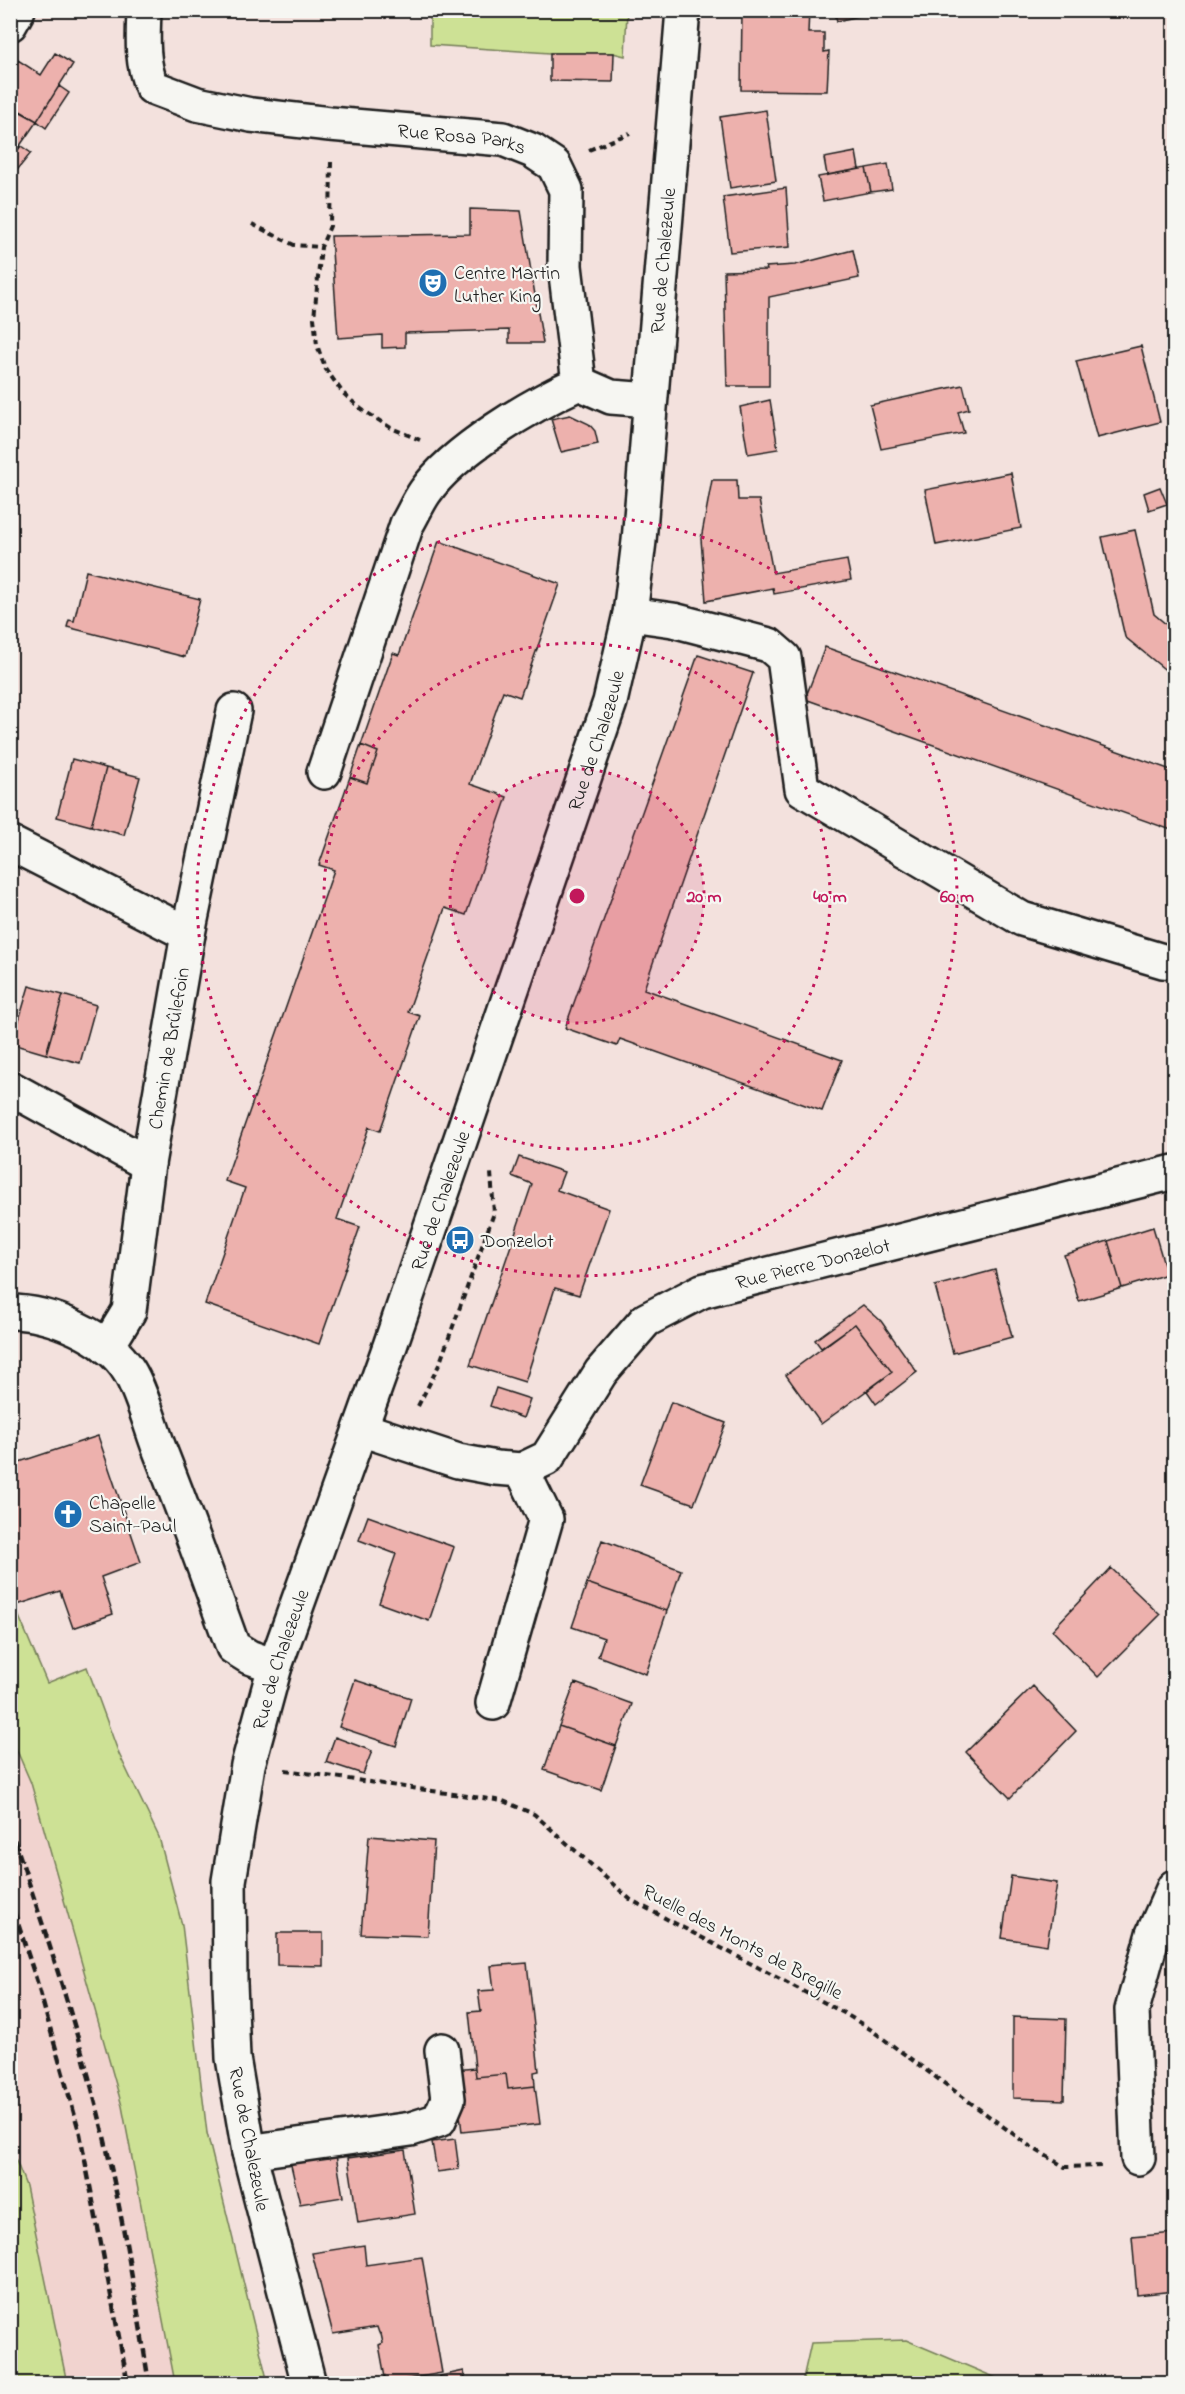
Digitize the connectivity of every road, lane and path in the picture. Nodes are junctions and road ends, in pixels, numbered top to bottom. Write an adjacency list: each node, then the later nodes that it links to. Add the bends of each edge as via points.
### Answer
1 (18, 10): 4 (street)
2 (144, 10): 8 (street, Rue Rosa Parks, via 143,54 145,73 152,87 197,105 330,124 503,139 554,165 566,190 565,266)
3 (683, 10): 9 (street, Rue de Chalezeule)
4 (10, 24)
5 (331, 156): 7 (path, via 330,226)
6 (252, 224): 7 (path, via 294,244)
7 (321, 247): 10 (path, via 314,318 325,368 361,409 391,428 435,447)
8 (579, 383): 9 (street, via 611,397); 10 (street, via 509,421)
9 (650, 400): 11 (street, Rue de Chalezeule)
10 (453, 463): 13 (street, via 425,491 407,524)
11 (630, 614): 16 (street, via 673,620 769,645 784,658 802,789 1022,920); 22 (street, Rue de Chalezeule, via 610,702)
12 (234, 711): 15 (street, Chemin de Brûlefoin)
13 (324, 772)
14 (10, 843): 15 (street)
15 (188, 934): 18 (street, Chemin de Brûlefoin)
16 (1174, 962)
17 (10, 1088): 18 (street, Chemin de Brûlefoin)
18 (148, 1164): 21 (street, Chemin de Brûlefoin, via 129,1311)
19 (1174, 1172): 23 (street, Rue Pierre Donzelot, via 702,1291 646,1320 601,1372 547,1458)
20 (10, 1312): 21 (street, via 41,1314 74,1326)
21 (107, 1347): 24 (street, via 129,1371 233,1647)
22 (361, 1429): 23 (street, via 458,1461); 24 (street, Rue de Chalezeule)
23 (522, 1470): 25 (street, via 546,1519)
24 (276, 1666): 26 (street, Rue de Chalezeule)
25 (493, 1703)
26 (248, 1765): 29 (street, Rue de Chalezeule, via 229,1881 229,1926 233,2058); 30 (path, Ruelle des Monts de Bregille, via 503,1800 534,1814 631,1900 862,2023 1031,2147 1065,2167 1096,2167)
27 (1174, 1887): 30 (street, via 1153,1934 1132,2010)
28 (442, 2050): 29 (street, via 448,2099 439,2120 411,2129)
29 (249, 2152): 31 (street, Rue de Chalezeule)
30 (1138, 2158)
31 (309, 2384)

